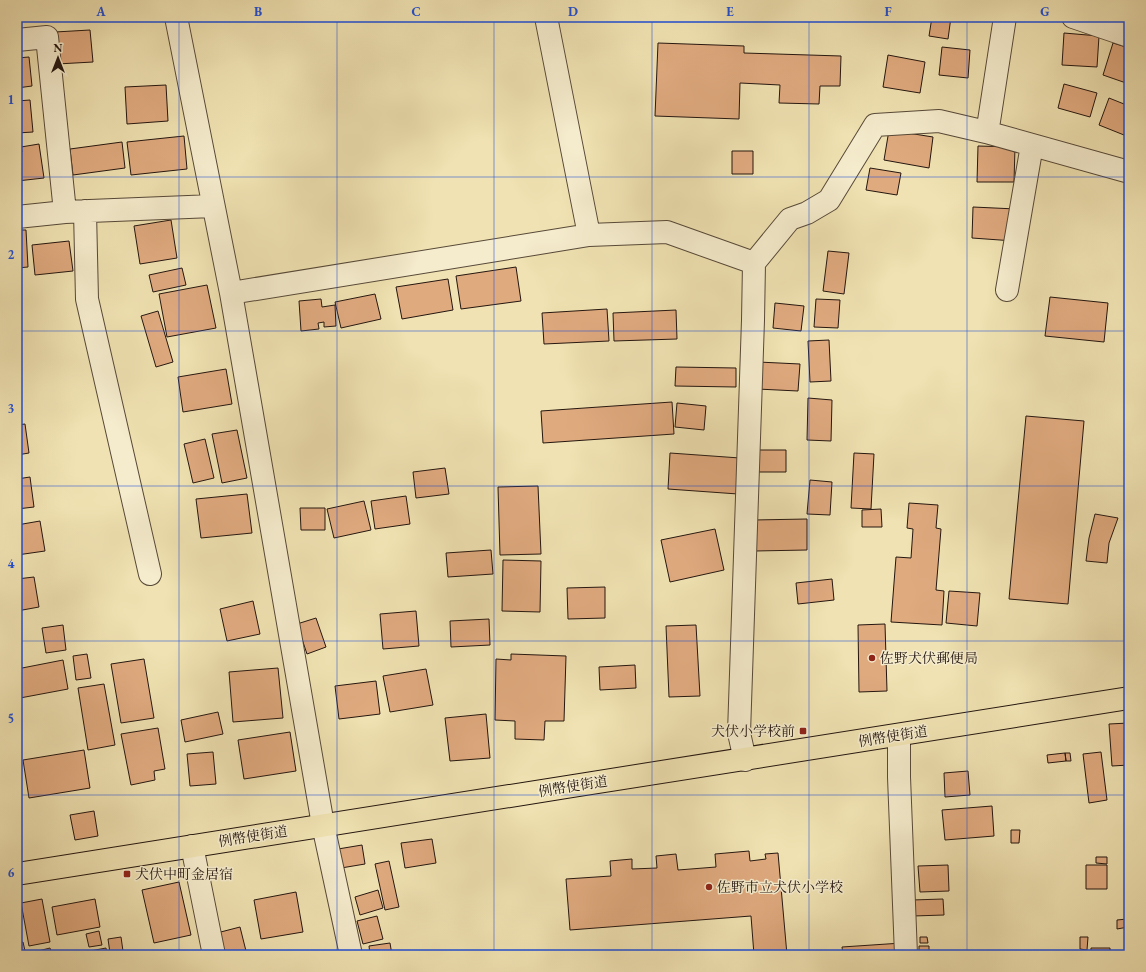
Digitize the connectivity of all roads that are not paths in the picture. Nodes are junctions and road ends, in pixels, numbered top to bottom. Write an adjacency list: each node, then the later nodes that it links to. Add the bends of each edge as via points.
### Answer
1 (176, 17): 10 (street)
2 (546, 17): 13 (street)
3 (1005, 17): 7 (street)
4 (1072, 17): 5 (street)
5 (1129, 36)
6 (17, 40): 11 (street, via 47,37)
7 (986, 132): 8 (street); 14 (street, via 939,121 875,125 829,200 807,213 790,219)
8 (1032, 145): 9 (street); 15 (street)
9 (1129, 172)
10 (213, 206): 11 (street); 16 (street)
11 (75, 211): 12 (street); 17 (street, via 87,299)
12 (17, 216)
13 (589, 235): 14 (street, via 667,232); 16 (street)
14 (754, 263): 20 (street, via 739,733)
15 (1007, 290)
16 (231, 293): 21 (street)
17 (150, 574)
18 (1129, 698): 19 (main road, 例幣使街道)
19 (898, 736): 20 (main road, 例幣使街道); 26 (street)
20 (745, 760): 21 (main road, 例幣使街道)
21 (323, 825): 22 (main road, 例幣使街道); 25 (street)
22 (192, 846): 23 (main road, 例幣使街道); 24 (street)
23 (17, 874)
24 (214, 955)
25 (351, 955)
26 (906, 955)

